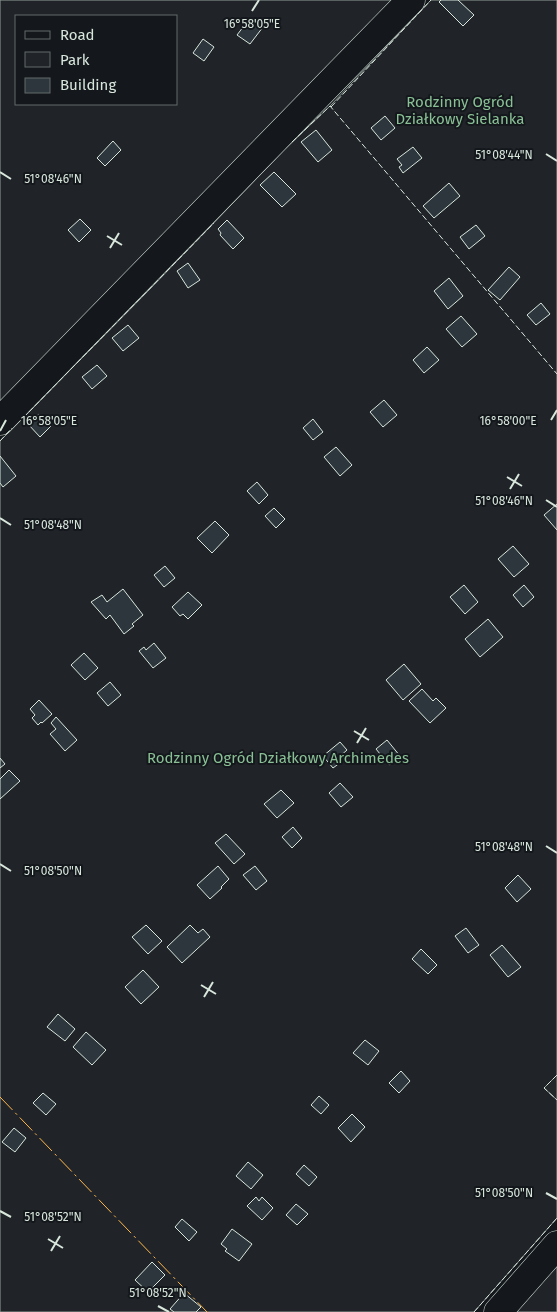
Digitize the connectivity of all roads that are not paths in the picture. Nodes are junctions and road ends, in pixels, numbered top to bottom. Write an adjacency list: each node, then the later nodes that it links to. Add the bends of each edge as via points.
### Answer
1 (411, 0): 2 (lane)
2 (0, 421)
3 (557, 1245): 4 (lane)
4 (498, 1312)

